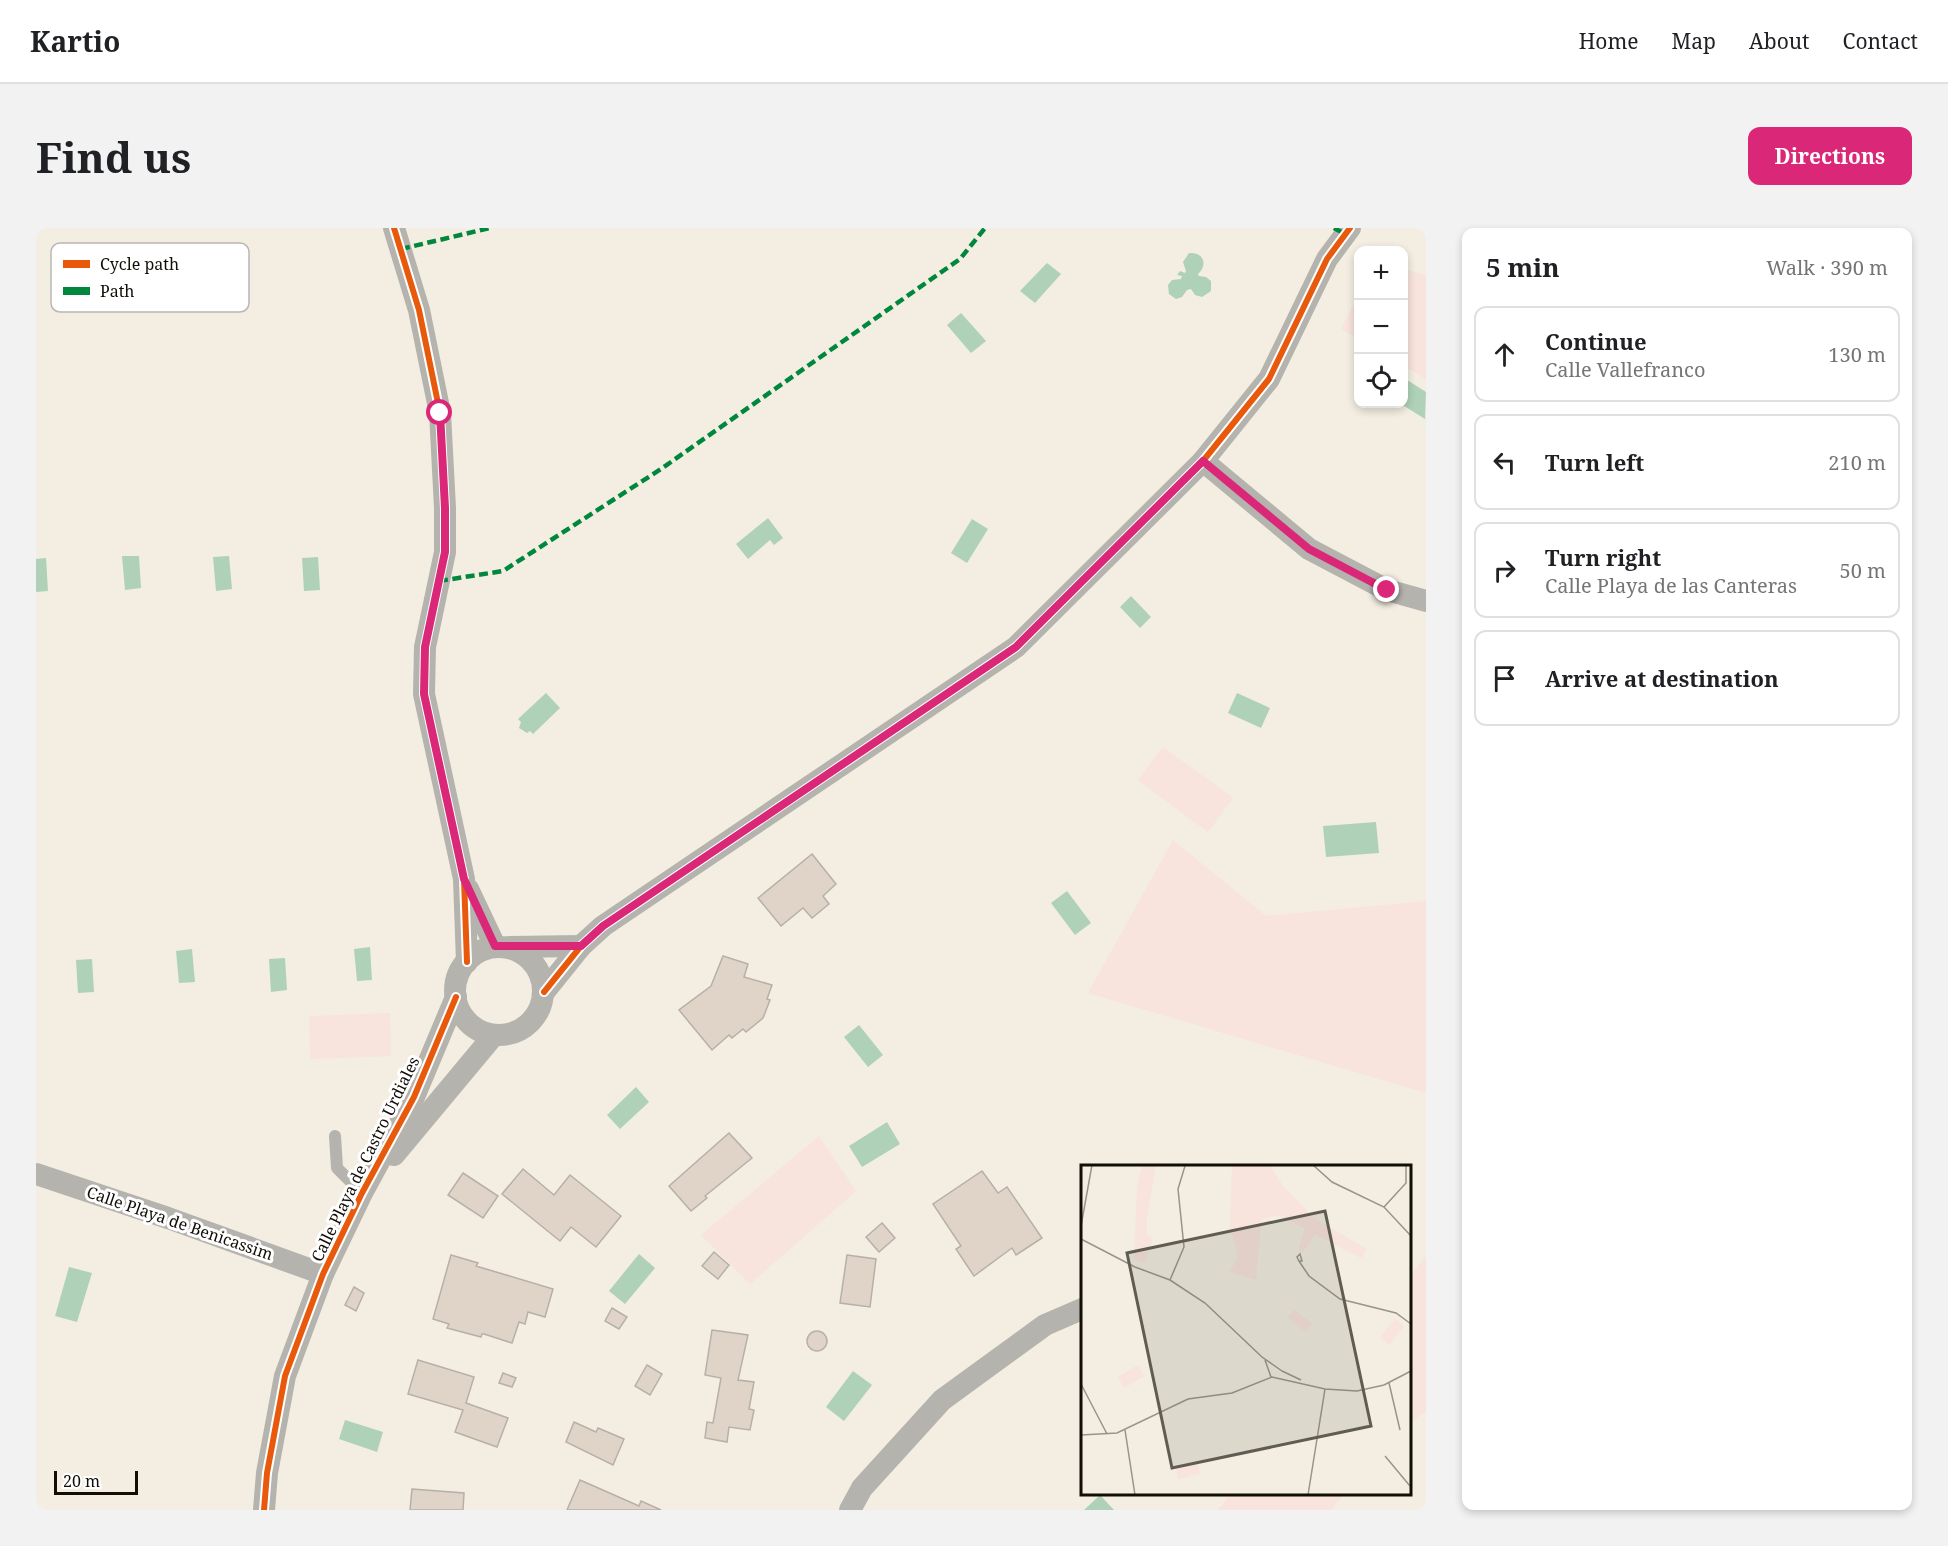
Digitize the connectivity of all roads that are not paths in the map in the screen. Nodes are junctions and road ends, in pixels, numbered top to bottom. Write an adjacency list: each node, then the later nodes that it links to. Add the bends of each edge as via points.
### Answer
1 (394, 228): 5 (street, via 419,310 440,413 445,552 425,647 424,694)
2 (1350, 228): 3 (street, via 1327,259 1269,379)
3 (1203, 461): 4 (street, via 1309,549 1387,590); 6 (street, via 1016,647 603,926)
4 (1426, 601)
5 (464, 879): 7 (street); 8 (street)
6 (581, 946): 7 (street); 9 (street)
7 (502, 947): 8 (street, via 483,950); 9 (street, via 522,953 534,963)
8 (467, 962): 10 (street, via 456,982)
9 (544, 992): 11 (street, via 534,1019 523,1029)
10 (456, 997): 11 (street, via 468,1023); 14 (street, Calle Playa de Castro Urdiales, via 414,1097)
11 (494, 1035): 14 (street, Calle Playa de Castro Urdiales)
12 (335, 1136): 14 (lane, via 337,1168)
13 (36, 1174): 15 (street, Calle Playa de Benicassim)
14 (362, 1193): 15 (street, Calle Playa de Castro Urdiales)
15 (323, 1274): 17 (street, Calle Playa de Castro Urdiales, via 285,1376)
16 (1081, 1310): 18 (street, via 1045,1325 942,1400 862,1488)
17 (264, 1510)
18 (850, 1510)

